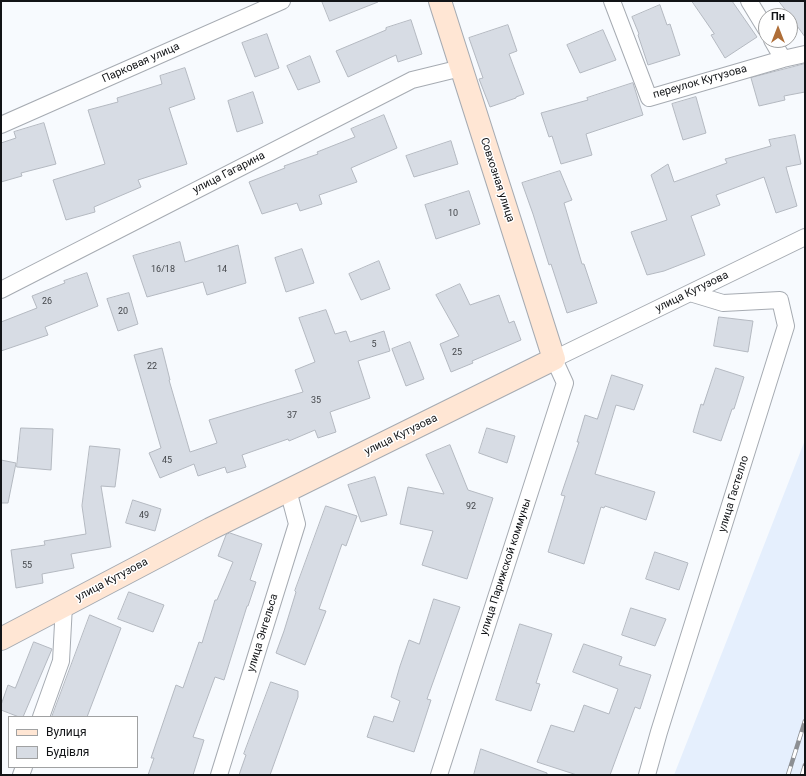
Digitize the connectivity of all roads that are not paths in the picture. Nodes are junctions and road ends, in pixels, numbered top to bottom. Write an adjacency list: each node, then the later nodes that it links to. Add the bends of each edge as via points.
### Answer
1 (282, 1): 10 (street, Парковая улица)
2 (440, 1): 9 (main road, Совхозная улица)
3 (612, 1): 8 (street, переулок Кутузова, via 649,98)
4 (750, 1): 5 (street)
5 (758, 15)
6 (777, 48): 8 (street)
7 (805, 54): 8 (street, переулок Кутузова)
8 (783, 59)
9 (461, 68): 12 (street, улица Гагарина, via 412,80); 14 (main road, Совхозная улица)
10 (1, 125)
11 (805, 237): 13 (street, улица Кутузова)
12 (1, 290)
13 (690, 293): 14 (street, улица Кутузова); 21 (street, улица Гастелло, via 723,303 780,300 786,326)
14 (554, 359): 15 (main road, улица Кутузова); 20 (street, улица Парижской коммуны, via 565,383)
15 (288, 490): 16 (main road, улица Кутузова); 19 (street, улица Энгельса, via 297,524)
16 (64, 605): 17 (main road, улица Кутузова); 18 (street, via 61,661)
17 (1, 639)
18 (41, 716)
19 (219, 775)
20 (438, 775)
21 (647, 775)

